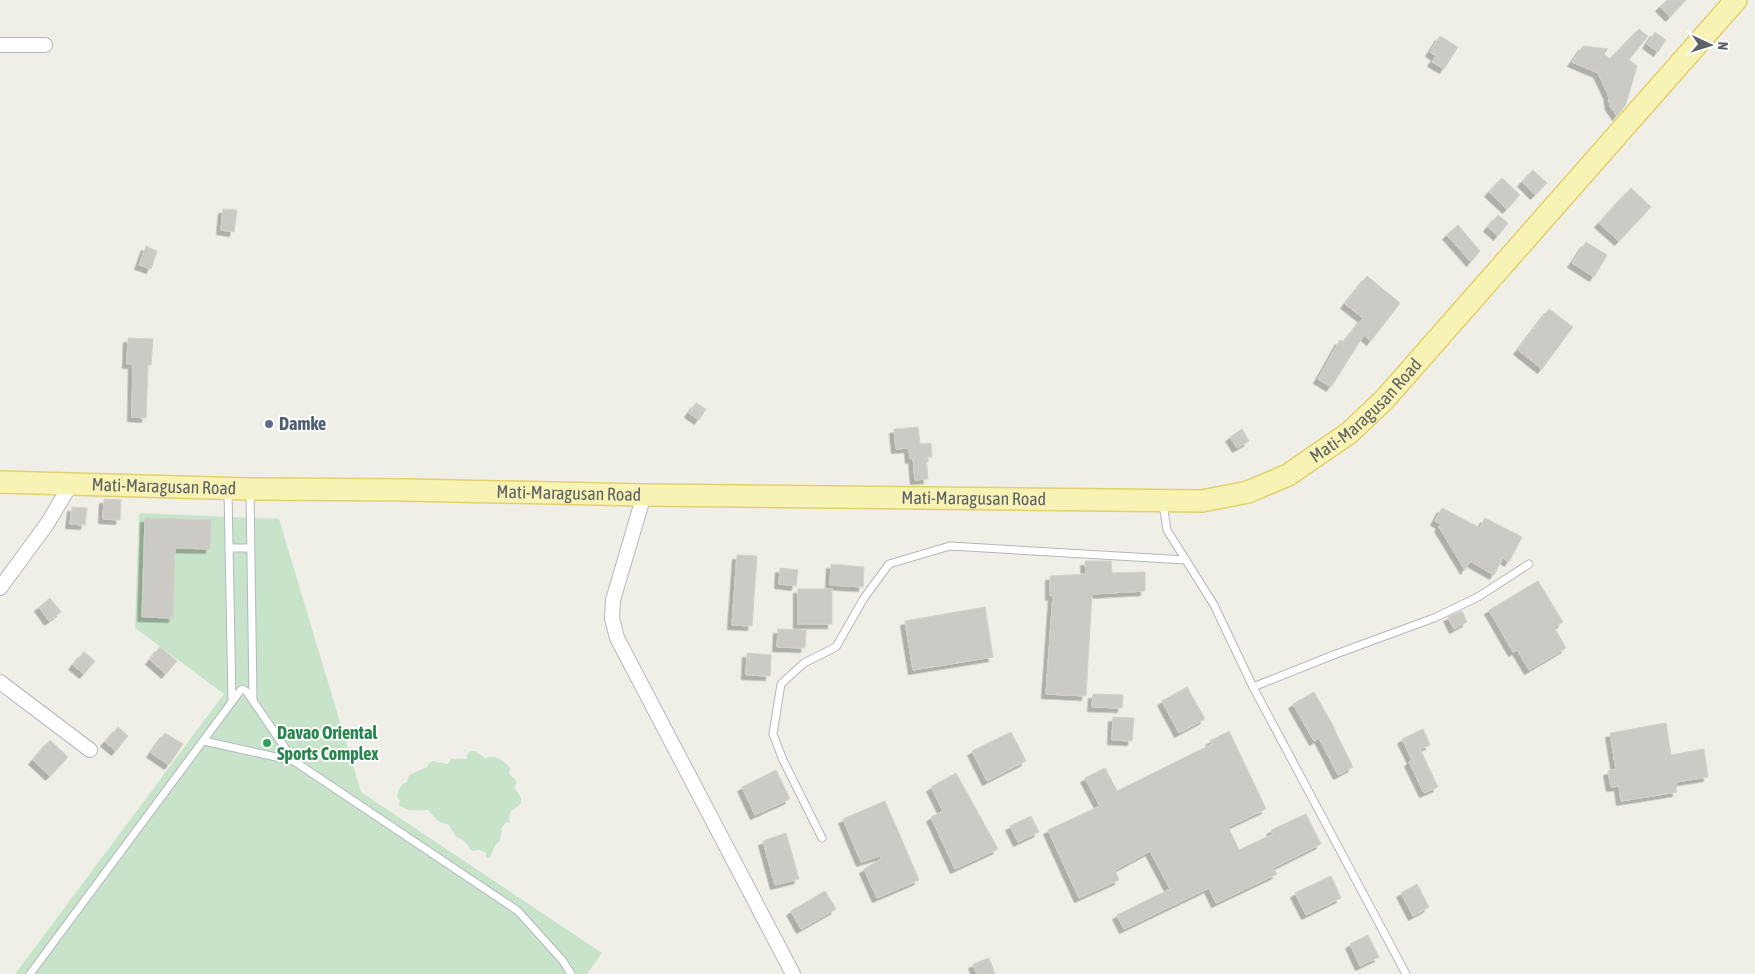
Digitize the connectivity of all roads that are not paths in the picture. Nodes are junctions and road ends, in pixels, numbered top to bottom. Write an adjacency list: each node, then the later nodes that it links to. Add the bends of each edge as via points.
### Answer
1 (1736, 0): 9 (main road, Mati-Maragusan Road, via 1384,400 1349,433 1288,475 1248,492 1202,501)
2 (0, 45): 3 (street)
3 (45, 45)
4 (0, 482): 5 (main road, Mati-Maragusan Road)
5 (71, 484): 6 (main road, Mati-Maragusan Road); 14 (street, via 47,524)
6 (228, 488): 7 (main road, Mati-Maragusan Road); 10 (lane)
7 (250, 488): 8 (main road, Mati-Maragusan Road); 11 (lane)
8 (644, 495): 9 (main road, Mati-Maragusan Road); 25 (street, via 613,600 612,618 617,638)
9 (1162, 501): 12 (lane, via 1167,530)
10 (229, 548): 11 (lane); 18 (lane)
11 (250, 548): 17 (lane)
12 (1186, 560): 16 (lane, via 1214,605); 22 (lane, via 950,546 889,564 864,598 836,646 804,663 781,684 773,734)
13 (1529, 564): 16 (lane, via 1478,597 1434,618)
14 (0, 588)
15 (0, 682): 20 (street)
16 (1253, 687): 26 (lane)
17 (253, 700): 18 (lane, via 243,689); 21 (lane)
18 (232, 701): 19 (lane)
19 (204, 741): 21 (lane); 23 (lane)
20 (90, 750)
21 (294, 761): 24 (lane, via 518,911)
22 (822, 838)
23 (30, 974)
24 (571, 974)
25 (793, 974)
26 (1406, 974)

